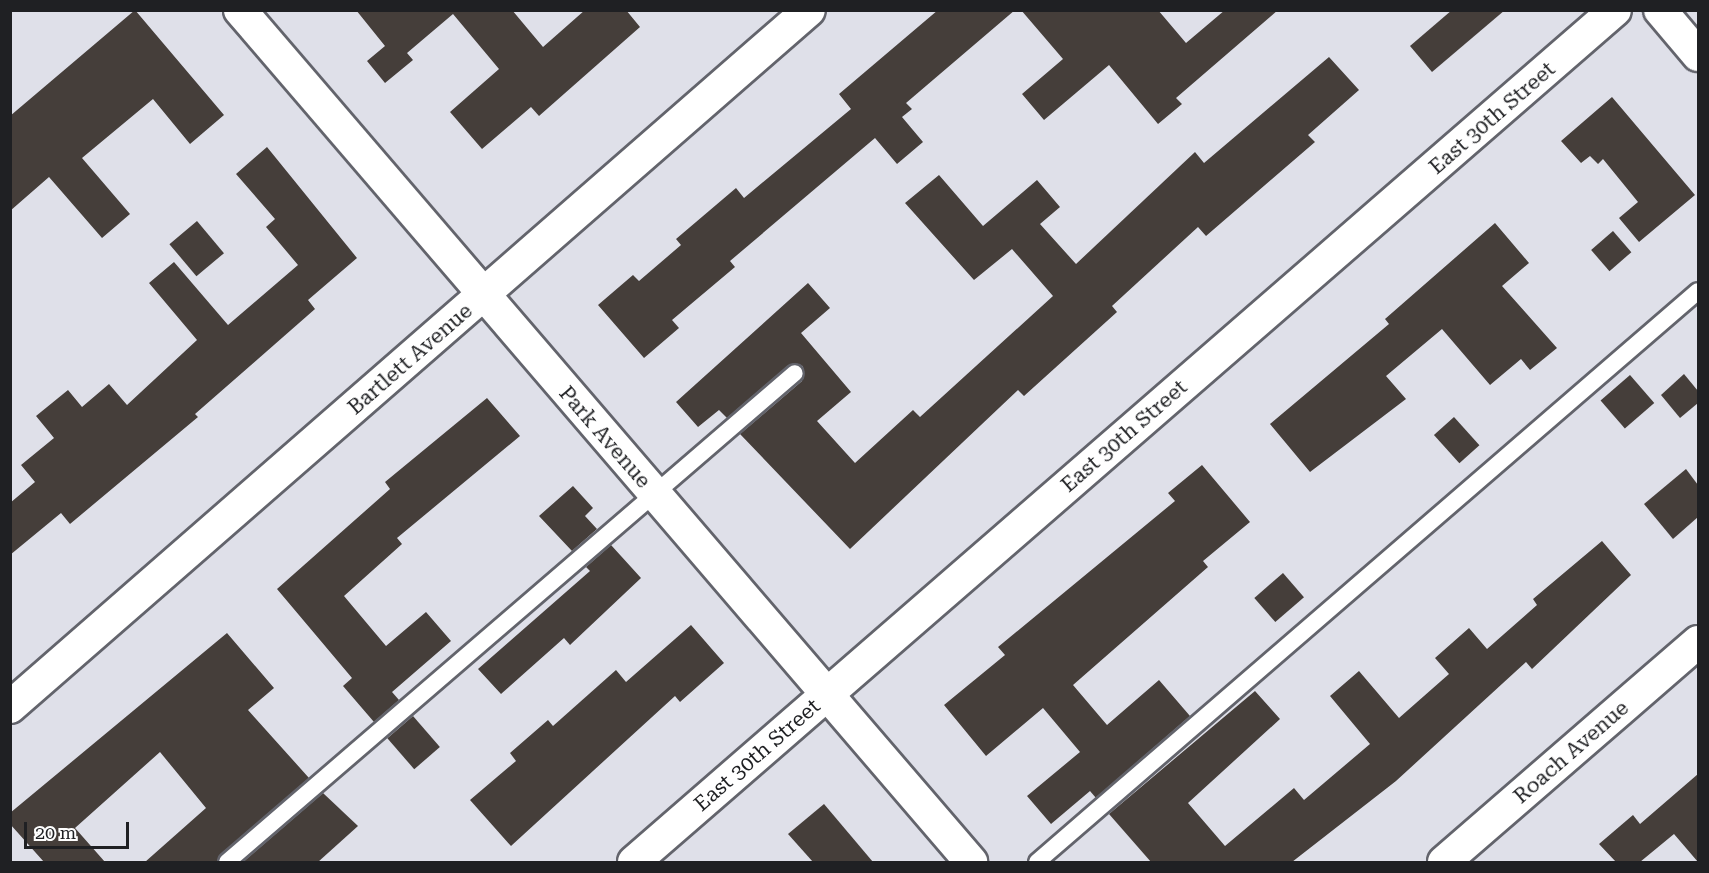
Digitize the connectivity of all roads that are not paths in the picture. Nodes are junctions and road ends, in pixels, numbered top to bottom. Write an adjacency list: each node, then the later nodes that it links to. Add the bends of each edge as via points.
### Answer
1 (240, 10): 7 (street, Park Avenue)
2 (809, 10): 7 (street, Bartlett Avenue)
3 (1615, 10): 11 (street, East 30th Street)
4 (1660, 10): 5 (street)
5 (1698, 55)
6 (1698, 291): 16 (lane)
7 (483, 295): 9 (street, Park Avenue); 12 (street, Bartlett Avenue)
8 (795, 373): 9 (lane)
9 (652, 492): 11 (street, Park Avenue); 13 (lane)
10 (1698, 642): 17 (street, Roach Avenue)
11 (827, 695): 14 (street, East 30th Street); 15 (street, Park Avenue)
12 (10, 707)
13 (227, 862)
14 (634, 862)
15 (971, 862)
16 (1037, 862)
17 (1444, 862)

